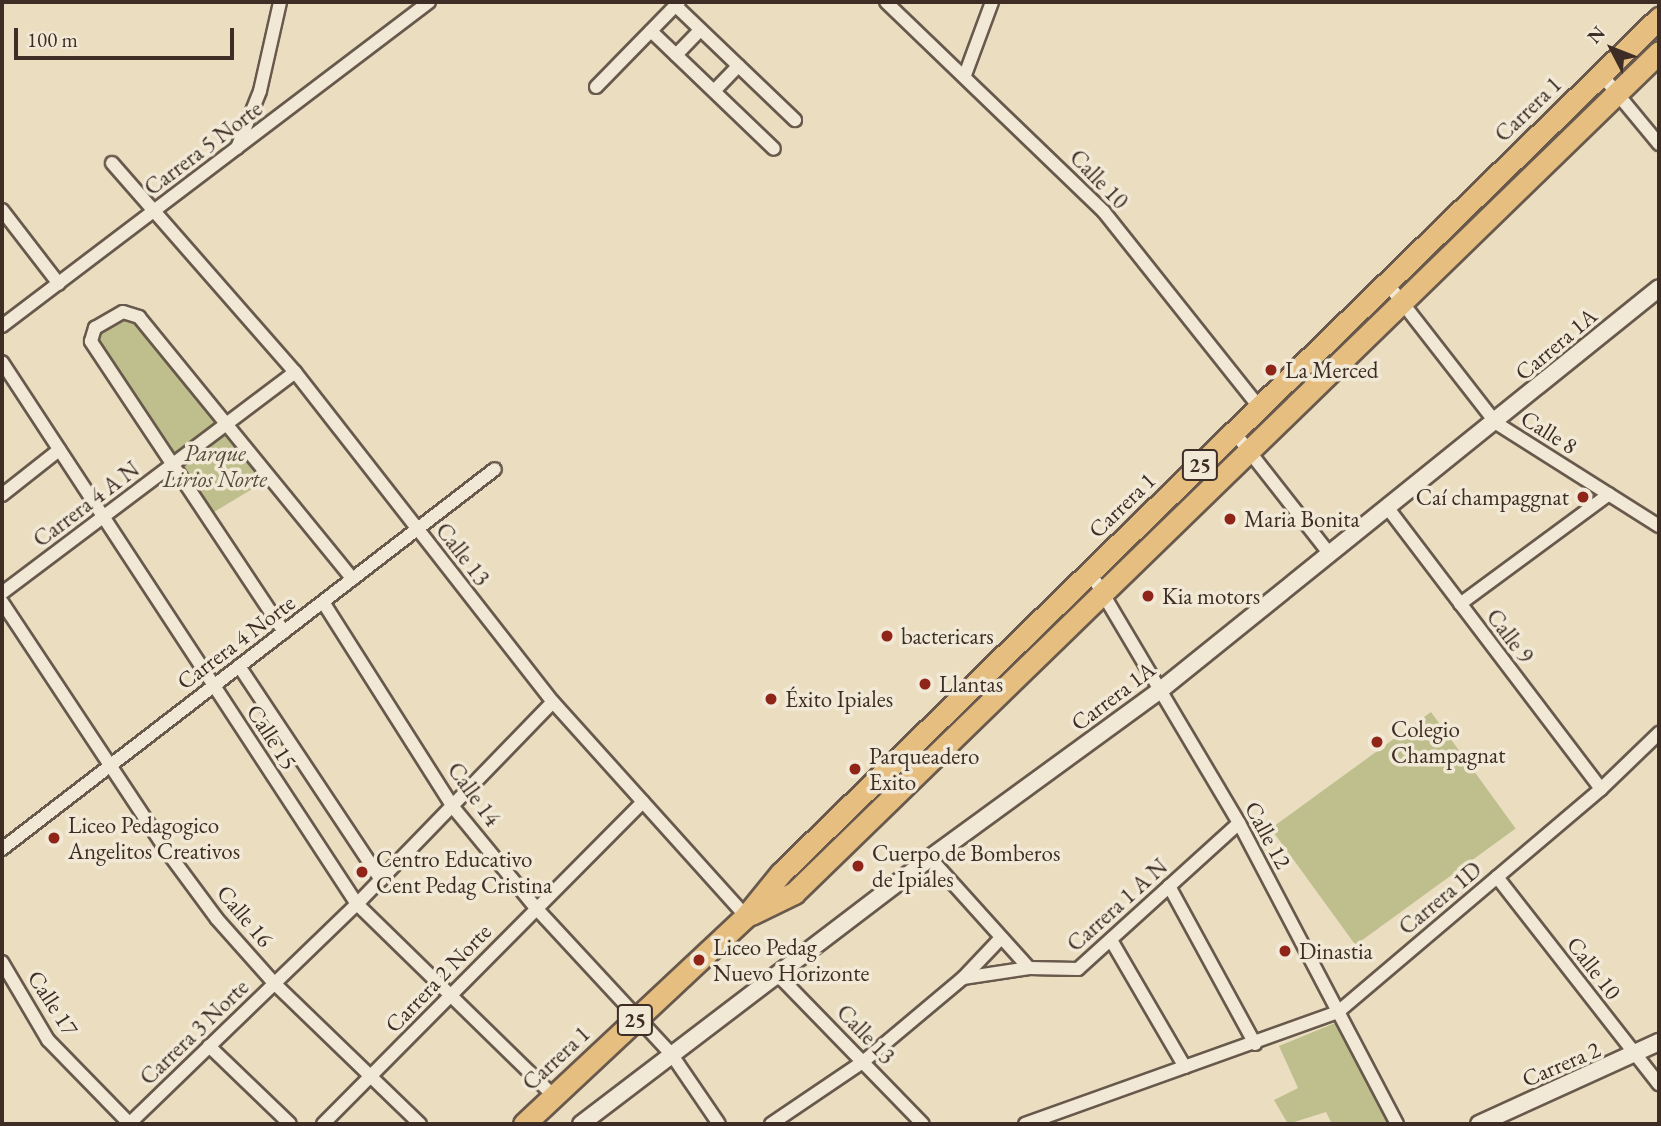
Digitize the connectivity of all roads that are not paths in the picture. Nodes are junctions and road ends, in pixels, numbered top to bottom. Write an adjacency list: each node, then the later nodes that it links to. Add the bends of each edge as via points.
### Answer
1 (280, 2): 19 (street, via 260,91)
2 (429, 2): 19 (street, Carrera 5 Norte)
3 (886, 2): 13 (street, Calle 10)
4 (992, 2): 13 (street)
5 (678, 4): 7 (street); 8 (street)
6 (1659, 18): 12 (main road, Carrera 1 / 25)
7 (700, 30): 10 (street); 11 (street)
8 (651, 31): 10 (street); 14 (street)
9 (1659, 52): 16 (main road, Carrera 1 / 25)
10 (676, 55): 15 (street)
11 (738, 66): 15 (street); 17 (street)
12 (1601, 74): 16 (street); 24 (main road, Carrera 1 / 25)
13 (965, 75): 31 (street, Calle 10, via 1104,212)
14 (596, 87)
15 (714, 91): 20 (street)
16 (1618, 93): 18 (street); 27 (main road, Carrera 1 / 25)
17 (795, 120)
18 (1659, 144)
19 (236, 148): 23 (street, Carrera 5 Norte)
20 (774, 149)
21 (112, 163): 23 (street, Calle 13)
22 (2, 210): 25 (street)
23 (154, 211): 25 (street, Carrera 5 Norte); 30 (street, Calle 13)
24 (1387, 283): 27 (street, Calle 8); 31 (main road, Carrera 1 / 25)
25 (59, 284): 28 (street, Carrera 5 Norte)
26 (1659, 288): 32 (street, Carrera 1A)
27 (1402, 298): 32 (street, Calle 8); 35 (main road, Carrera 1 / 25)
28 (2, 327)
29 (2, 362): 36 (street, Calle 15)
30 (295, 373): 33 (street, Carrera 4 A N); 44 (street, Calle 13)
31 (1259, 407): 34 (main road, Carrera 1 / 25)
32 (1496, 423): 39 (street, Calle 8); 41 (street, Carrera 1A)
33 (228, 424): 37 (street, Carrera 4 A N); 37 (street, via 139,317 123,312 96,328 91,341); 47 (street)
34 (1234, 432): 35 (street); 46 (main road, Carrera 1 / 25)
35 (1249, 448): 45 (street); 48 (main road, Carrera 1 / 25)
36 (59, 450): 40 (street); 42 (street, Calle 15)
37 (171, 467): 42 (street, Carrera 4 A N); 53 (street)
38 (495, 469): 44 (street, Carrera 4 Norte)
39 (1609, 494): 43 (street, Calle 8); 52 (street)
40 (2, 495)
41 (1387, 507): 45 (street, Carrera 1A); 52 (street, Calle 9)
42 (104, 517): 49 (street, Carrera 4 A N); 55 (street, Calle 15)
43 (1659, 526)
44 (418, 530): 47 (street, Carrera 4 Norte); 57 (street, Calle 13)
45 (1329, 553): 56 (street, Carrera 1A)
46 (1090, 572): 48 (street, Calle 12); 61 (main road, Carrera 1 / 25)
47 (353, 579): 51 (street, Carrera 4 Norte)
48 (1104, 590): 56 (street, Calle 12); 64 (main road, Carrera 1 / 25)
49 (2, 593)
50 (2, 602): 59 (street, Calle 16)
51 (323, 602): 53 (street, Carrera 4 Norte); 63 (street, Calle 14)
52 (1460, 604): 60 (street, Calle 9)
53 (284, 632): 54 (street, Carrera 4 Norte)
54 (239, 666): 55 (street, Carrera 4 Norte); 69 (street)
55 (213, 685): 59 (street, Carrera 4 Norte); 71 (street, Calle 15)
56 (1163, 688): 65 (street, Calle 12); 67 (street, Carrera 1A)
57 (553, 702): 62 (street, Calle 13); 63 (street, Carrera 3 Norte)
58 (1659, 733): 60 (street, Carrera 1D)
59 (108, 766): 66 (street, Carrera 4 Norte); 80 (street, Calle 16, via 217,919)
60 (1601, 789): 68 (street, Carrera 1D)
61 (865, 791): 64 (main road); 73 (main road, Carrera 1 / 25, via 781,873)
62 (643, 802): 72 (street, Carrera 2 Norte); 73 (street, Calle 13)
63 (453, 807): 69 (street, Carrera 3 Norte); 72 (street, Calle 14)
64 (882, 807): 73 (main road, Carrera 1 / 25, via 794,893)
65 (1239, 823): 70 (street, Carrera 1 A N); 82 (street, Calle 12)
66 (2, 849)
67 (930, 858): 74 (street); 78 (street, Carrera 1A)
68 (1497, 877): 82 (street, Carrera 1D); 88 (street, Calle 10)
69 (380, 880): 71 (street, Carrera 3 Norte)
70 (1169, 886): 75 (street, Carrera 1 A N); 85 (street)
71 (357, 904): 80 (street, Carrera 3 Norte); 81 (street, Calle 15)
72 (536, 908): 81 (street, Carrera 2 Norte); 83 (street, Calle 14)
73 (746, 916): 83 (main road, Carrera 1 / 25)
74 (1001, 938): 77 (street); 79 (street)
75 (1111, 940): 77 (street, Carrera 1 A N, via 1078,969); 90 (street)
76 (2, 962): 94 (street, Calle 17, via 48,1041)
77 (1029, 968): 79 (street, Carrera 1 A N)
78 (777, 974): 87 (street, Carrera 1A); 89 (street, Calle 13)
79 (962, 978): 89 (street)
80 (274, 983): 86 (street, Carrera 3 Norte); 91 (street, Calle 16)
81 (449, 998): 91 (street, Carrera 2 Norte); 93 (street, Calle 15)
82 (1338, 1012): 85 (street, Carrera 1D); 104 (street, Calle 12)
83 (637, 1018): 87 (street, Calle 14); 93 (main road, Carrera 1 / 25)
84 (1659, 1042): 88 (street, Carrera 2)
85 (1255, 1044): 90 (street, Carrera 1D)
86 (209, 1046): 94 (street, Carrera 3 Norte); 95 (street)
87 (672, 1055): 99 (street, Carrera 1A); 100 (street, Calle 14)
88 (1637, 1056): 92 (street, Calle 10); 105 (street, Carrera 2)
89 (864, 1061): 101 (street); 102 (street, Calle 13)
90 (1185, 1067): 103 (street, Carrera 1D)
91 (372, 1076): 96 (street, Carrera 2 Norte); 97 (street, Calle 16)
92 (1659, 1084)
93 (554, 1096): 98 (main road, Carrera 1 / 25)
94 (130, 1124)
95 (290, 1124)
96 (323, 1124)
97 (420, 1124)
98 (524, 1124)
99 (581, 1124)
100 (719, 1124)
101 (771, 1124)
102 (923, 1124)
103 (1025, 1124)
104 (1397, 1124)
105 (1479, 1124)

